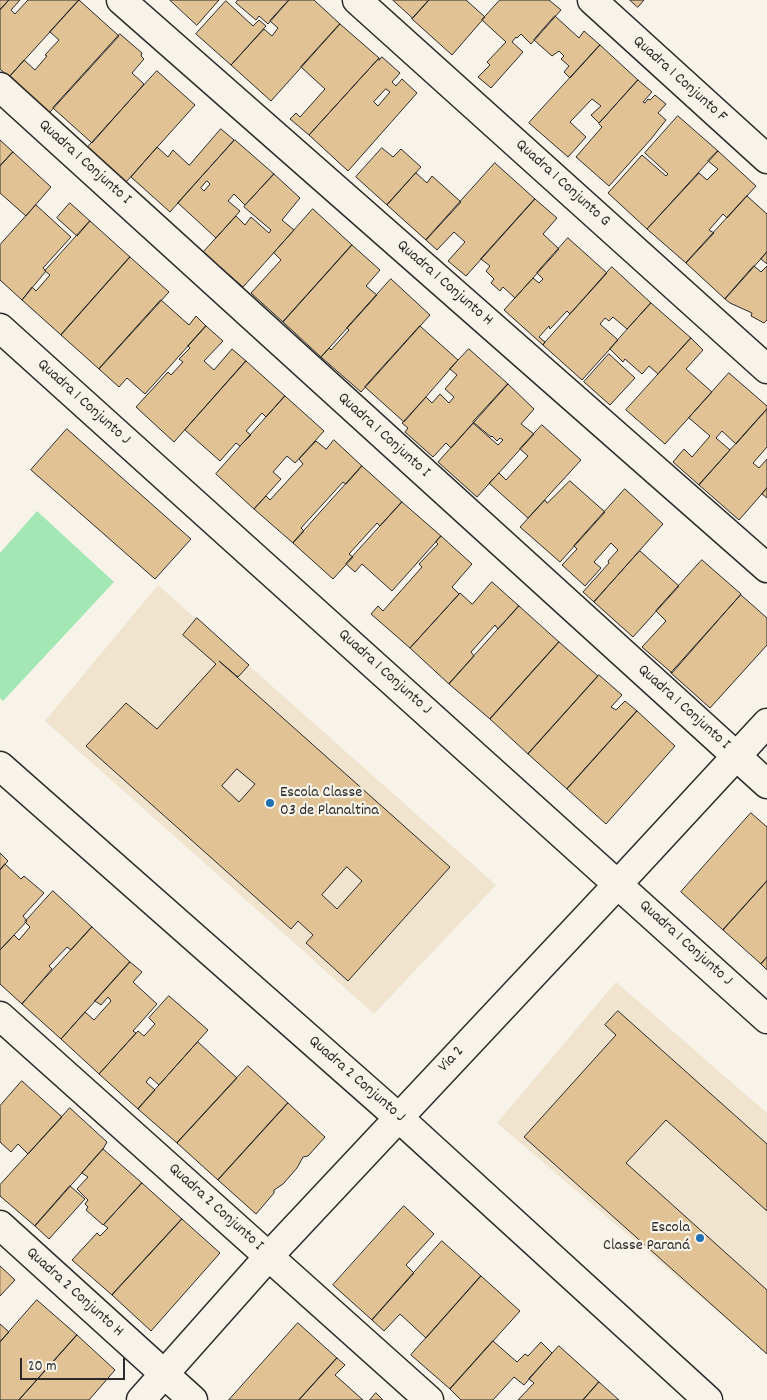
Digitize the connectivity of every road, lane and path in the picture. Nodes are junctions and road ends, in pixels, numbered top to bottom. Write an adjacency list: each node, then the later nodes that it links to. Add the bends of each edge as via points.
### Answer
1 (121, 0): 8 (street, Quadra 1 Conjunto H)
2 (357, 0): 7 (street, Quadra 1 Conjunto G)
3 (592, 0): 5 (street, Quadra 1 Conjunto F)
4 (0, 87): 10 (street, Quadra 1 Conjunto I)
5 (767, 159)
6 (0, 328): 13 (street, Quadra 1 Conjunto J)
7 (767, 369)
8 (767, 568)
9 (767, 723): 10 (street, Via 2)
10 (735, 756): 12 (street, Quadra 1 Conjunto I); 13 (street, Via 2)
11 (0, 766): 16 (street, Quadra 2 Conjunto J)
12 (767, 784)
13 (618, 884): 15 (street, Quadra 1 Conjunto J); 16 (street, Via 2)
14 (0, 1016): 18 (street, Quadra 2 Conjunto I)
15 (767, 1019)
16 (398, 1117): 18 (street, Via 2); 23 (street, Quadra 2 Conjunto J)
17 (0, 1225): 19 (street, Quadra 2 Conjunto H)
18 (269, 1256): 19 (street, Via 2); 22 (street, Quadra 2 Conjunto I)
19 (164, 1373): 20 (street, Via 2); 21 (street, Quadra 2 Conjunto H)
20 (141, 1400)
21 (193, 1400)
22 (429, 1400)
23 (708, 1400)

